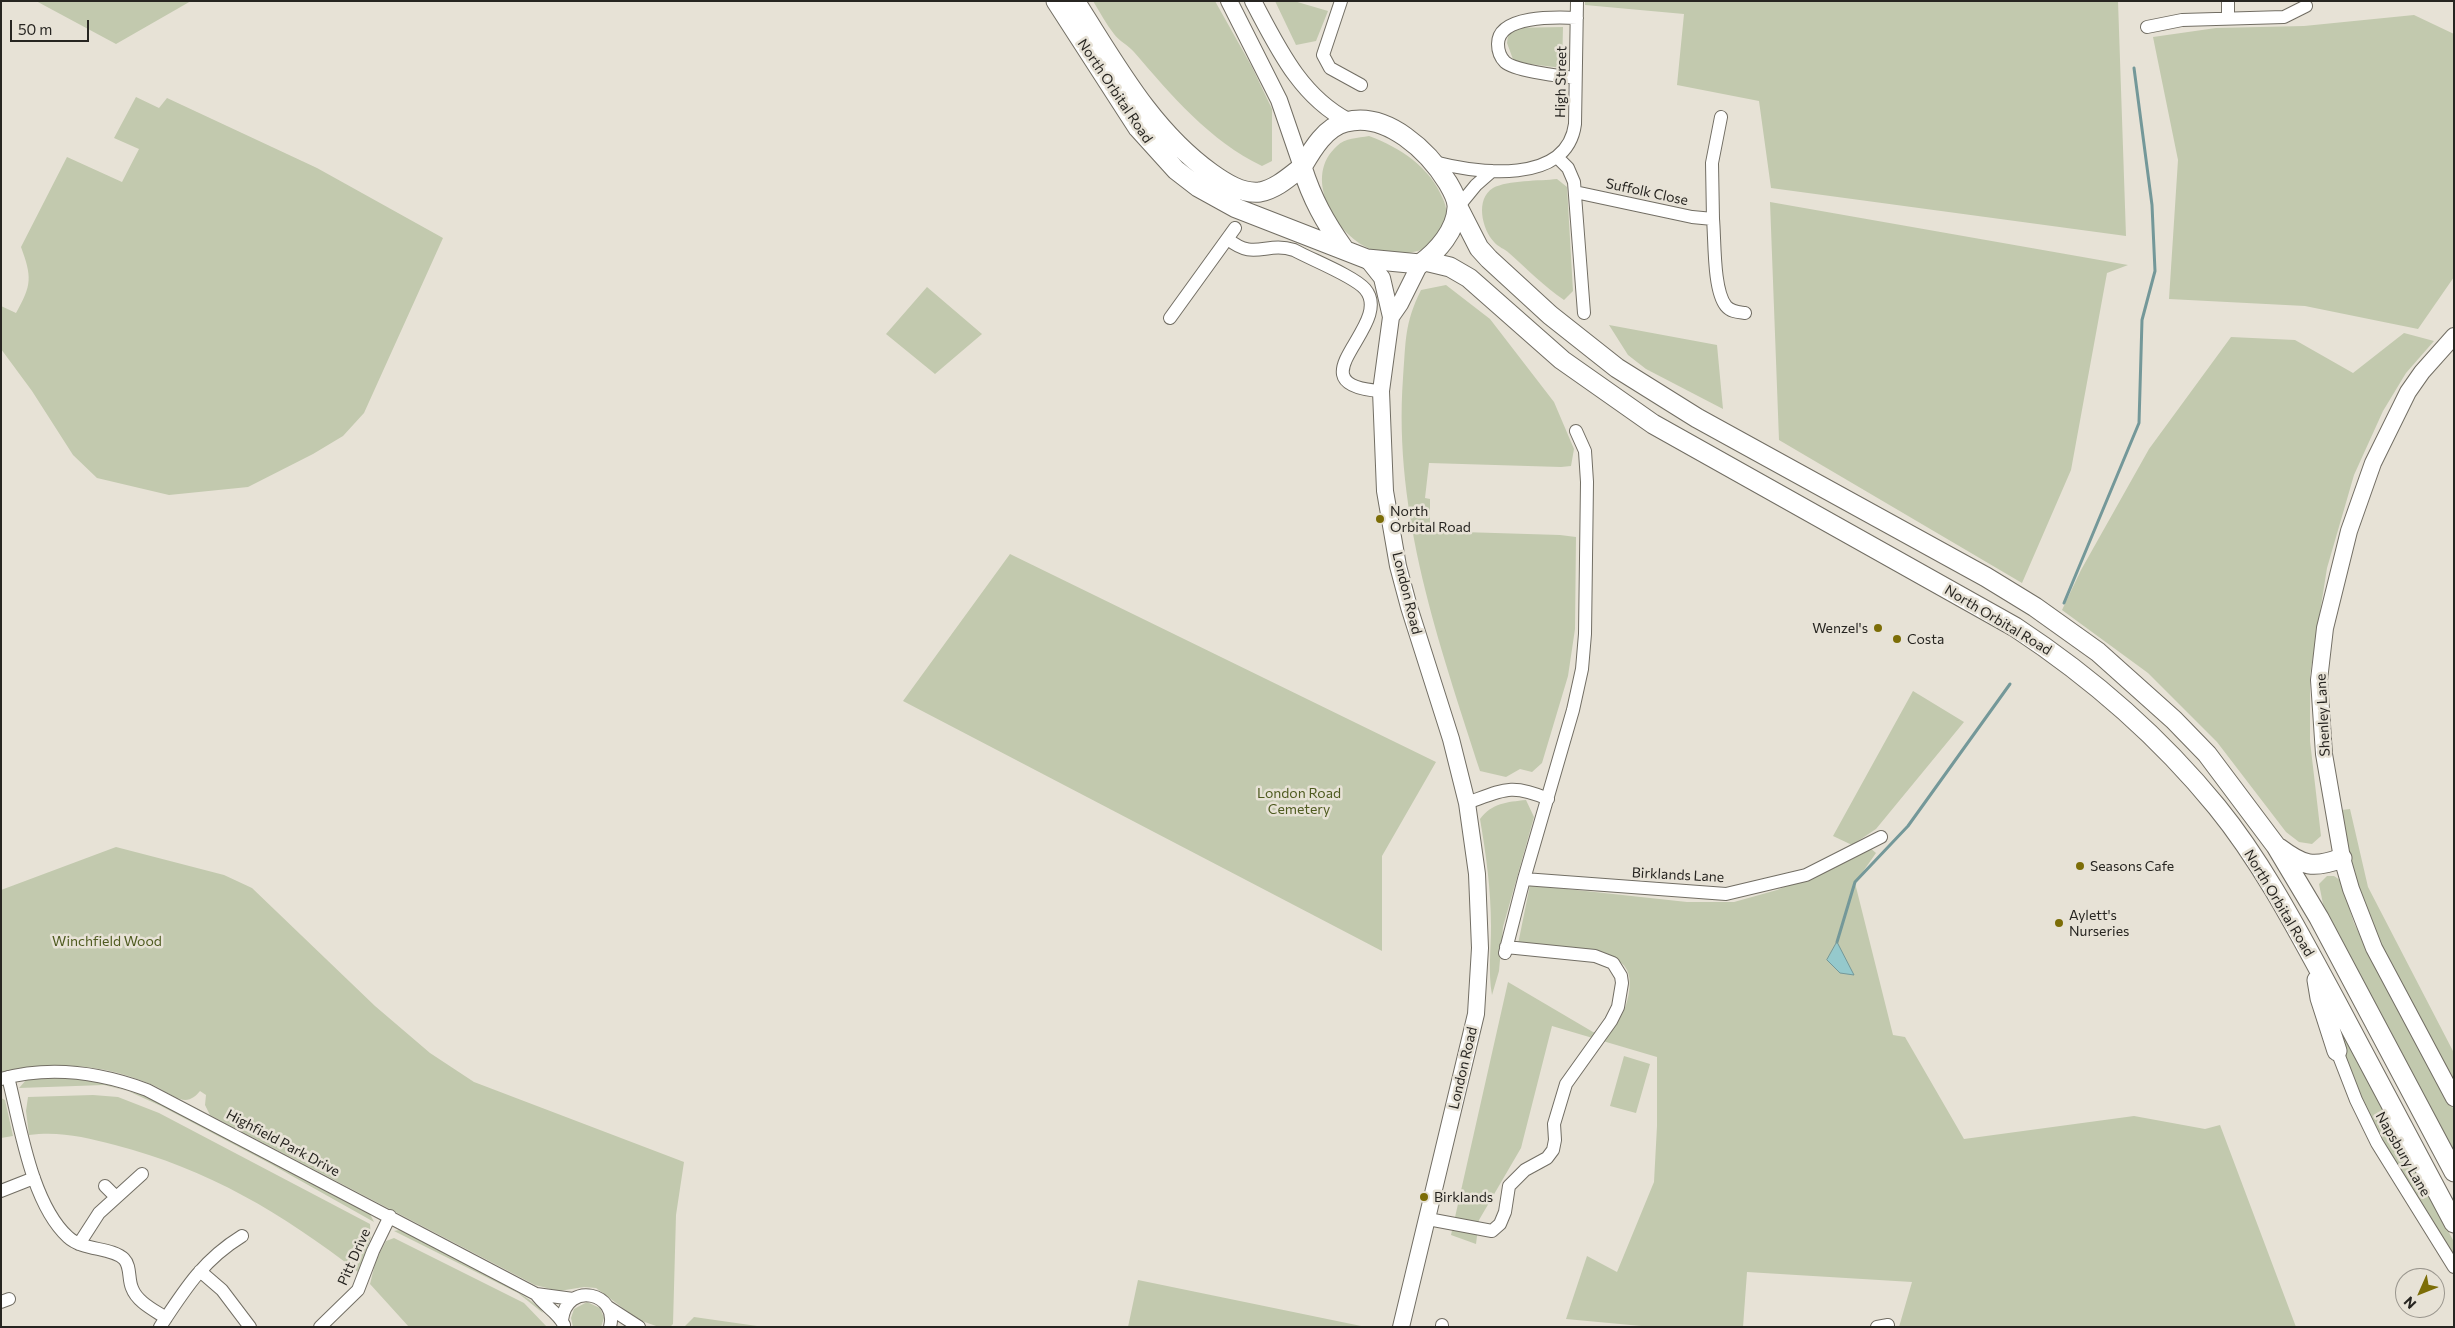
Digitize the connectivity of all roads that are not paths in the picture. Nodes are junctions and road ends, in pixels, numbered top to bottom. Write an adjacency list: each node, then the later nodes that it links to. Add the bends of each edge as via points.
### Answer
1 (1056, 1): 23 (highway, North Orbital Road, via 1138,128 1176,170 1198,187 1236,208)
2 (1076, 1): 18 (highway, North Orbital Road, via 1150,114 1200,165 1219,179 1248,192 1267,190)
3 (1229, 1): 18 (main road, via 1279,100)
4 (1253, 1): 15 (main road, via 1301,84 1321,104)
5 (1341, 1): 13 (street, via 1324,46 1324,60 1335,72)
6 (1578, 1): 9 (street, High Street)
7 (2228, 1): 10 (street)
8 (2306, 6): 10 (street, via 2284,17)
9 (1577, 18): 12 (street, High Street); 12 (street, via 1515,23 1502,30 1498,42 1500,56 1511,65)
10 (2228, 18): 11 (street, via 2182,20)
11 (2147, 26)
12 (1576, 78): 16 (street, High Street, via 1573,138)
13 (1361, 85)
14 (1721, 117): 22 (street, via 1712,163)
15 (1348, 121): 17 (highway, via 1369,121 1384,126 1410,140); 18 (highway, via 1333,128 1319,141)
16 (1558, 158): 19 (street, via 1538,167); 20 (street, via 1572,174)
17 (1434, 162): 19 (street); 21 (highway)
18 (1302, 168): 23 (highway, via 1318,210)
19 (1492, 171): 21 (street, via 1472,188)
20 (1575, 192): 22 (street, Suffolk Close); 26 (street)
21 (1458, 207): 25 (highway, via 1444,241); 36 (highway, North Orbital Road, via 1479,248 1489,259 1550,315 1617,368 1697,418 1986,577 2098,652 2149,696 2206,754)
22 (1713, 220): 27 (street, via 1721,293 1726,306)
23 (1344, 249): 24 (highway)
24 (1367, 259): 25 (highway); 28 (main road, London Road, via 1382,278)
25 (1423, 262): 28 (main road, London Road); 41 (highway, North Orbital Road, via 1450,267 1464,274 1562,360 1654,424 2015,627 2065,661 2142,726 2218,808 2263,874)
26 (1584, 313)
27 (1745, 314)
28 (1390, 317): 31 (main road, London Road)
29 (1170, 318): 31 (street, via 1232,234 1244,250 1285,247 1294,250 1365,289 1372,311 1345,360 1342,372 1357,388)
30 (2454, 336): 37 (main road, Shenley Lane, via 2408,392 2372,462 2349,531 2325,628 2319,689 2324,754)
31 (1381, 391): 34 (main road, London Road, via 1385,491 1398,566 1418,640 1451,739)
32 (1576, 431): 33 (street, via 1585,451 1587,482 1586,634 1576,694)
33 (1548, 799): 34 (street, via 1514,788); 39 (street)
34 (1467, 803): 52 (main road, London Road, via 1477,874 1480,948 1476,1014)
35 (1880, 837): 39 (street, Birklands Lane, via 1806,875 1726,894)
36 (2276, 846): 38 (highway, via 2296,860); 40 (highway, North Orbital Road)
37 (2342, 858): 38 (highway); 44 (main road, Shenley Lane, via 2374,948)
38 (2323, 865): 40 (highway, via 2312,883)
39 (1524, 879): 52 (street, via 1505,950 1595,956 1614,963 1622,983 1618,1007 1566,1084 1554,1124 1553,1150 1509,1186 1500,1224 1492,1231)
40 (2319, 918): 45 (highway, North Orbital Road)
41 (2314, 962): 42 (highway, via 2320,998); 53 (highway, North Orbital Road)
42 (2337, 1051): 56 (street, Napsbury Lane, via 2376,1143)
43 (5, 1078): 47 (street); 51 (street, Highfield Park Drive, via 67,1071 126,1082 193,1113)
44 (2454, 1098)
45 (2454, 1172)
46 (142, 1174): 50 (street)
47 (34, 1178): 49 (street); 55 (street, via 53,1216 68,1237)
48 (105, 1186): 50 (street)
49 (1, 1191)
50 (116, 1197): 55 (street, via 99,1213)
51 (390, 1216): 58 (street, Highfield Park Drive); 64 (street, Pitt Drive, via 358,1290)
52 (1428, 1219): 67 (main road, London Road)
53 (2454, 1224)
54 (242, 1236): 57 (street, via 222,1249)
55 (78, 1244): 61 (street, via 123,1257 136,1296)
56 (2454, 1267)
57 (200, 1271): 61 (street); 63 (street, via 222,1290)
58 (536, 1294): 59 (street, Highfield Park Drive); 62 (street, Highfield Park Drive)
59 (573, 1298): 60 (street, Highfield Park Drive, via 590,1295 601,1299); 62 (street, Highfield Park Drive, via 565,1307)
60 (608, 1307): 65 (street); 66 (street, Highfield Park Drive)
61 (163, 1322)
62 (564, 1323)
63 (250, 1327)
64 (320, 1327)
65 (610, 1327)
66 (639, 1327)
67 (1402, 1327)

